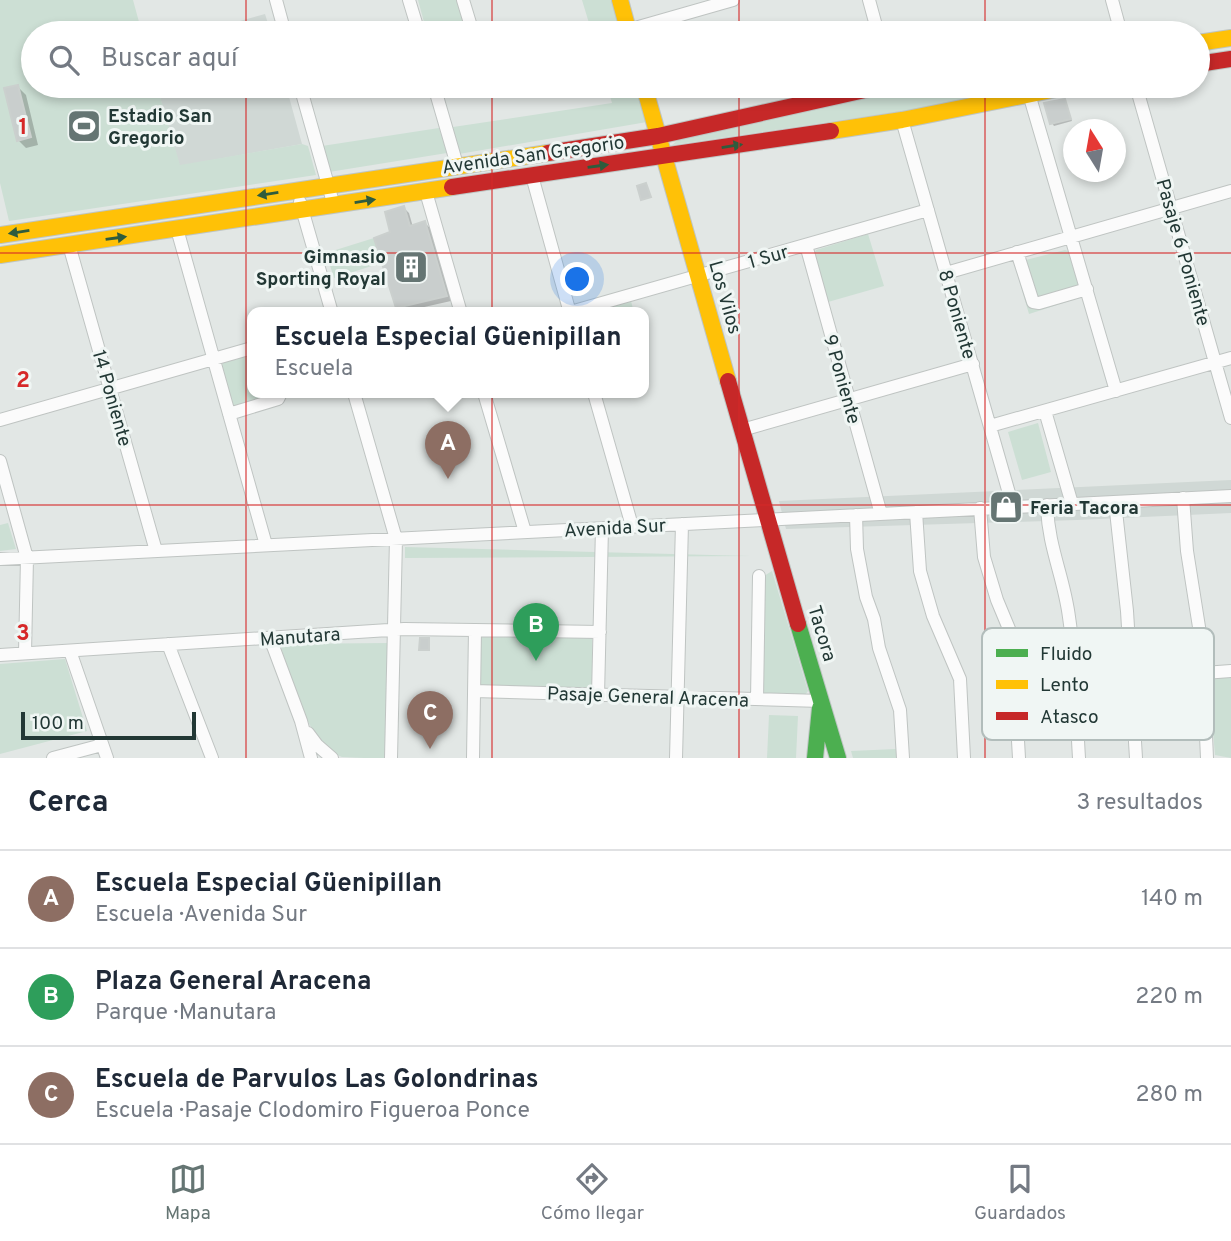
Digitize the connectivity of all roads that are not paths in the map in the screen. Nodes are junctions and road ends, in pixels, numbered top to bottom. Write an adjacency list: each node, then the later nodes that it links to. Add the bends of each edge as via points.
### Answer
1 (276, 0): 8 (street)
2 (409, 0): 9 (street)
3 (463, 0): 10 (street)
4 (620, 0): 11 (main road)
5 (733, 0): 12 (street)
6 (869, 0): 13 (street)
7 (1112, 0): 14 (street)
8 (282, 21)
9 (415, 21)
10 (469, 21)
11 (626, 21)
12 (665, 21)
13 (875, 21)
14 (1118, 21)
15 (1231, 38): 16 (main road)
16 (1210, 41)
17 (1231, 60): 18 (main road)
18 (1210, 63)
19 (303, 98): 31 (street)
20 (437, 98): 29 (street)
21 (647, 98): 27 (main road, Los Vilos)
22 (829, 98): 27 (main road, Avenida San Gregorio)
23 (1009, 98): 26 (main road, Avenida San Gregorio)
24 (1030, 98): 41 (street)
25 (1139, 98): 36 (street, Pasaje 6 Poniente)
26 (902, 120): 28 (main road, Avenida San Gregorio, one-way to 26); 37 (street, 8 Poniente)
27 (658, 136): 28 (main road, Los Vilos); 29 (main road, Avenida San Gregorio)
28 (664, 156): 30 (main road, Avenida San Gregorio, one-way to 28); 47 (main road, Los Vilos)
29 (457, 165): 31 (main road, Avenida San Gregorio)
30 (531, 176): 34 (main road, Avenida San Gregorio); 51 (street)
31 (328, 185): 32 (main road, Avenida San Gregorio); 35 (street)
32 (296, 189): 38 (street); 40 (main road, Avenida San Gregorio, one-way to 40)
33 (1231, 191): 36 (street)
34 (426, 192): 35 (main road, Avenida San Gregorio, one-way to 34); 50 (street)
35 (334, 206): 38 (main road, Avenida San Gregorio)
36 (1171, 208): 41 (street); 56 (street, Pasaje 6 Poniente)
37 (928, 210): 43 (street, 1 Sur); 46 (street, 8 Poniente)
38 (302, 211): 39 (main road, Avenida San Gregorio); 49 (street)
39 (177, 229): 42 (main road, Avenida San Gregorio, one-way to 39); 55 (street)
40 (0, 235)
41 (1071, 237): 44 (street); 48 (street)
42 (69, 245): 45 (main road, Avenida San Gregorio); 58 (street, 14 Poniente)
43 (806, 245): 47 (street, 1 Sur); 64 (street, 9 Poniente)
44 (1017, 252): 46 (street); 48 (street, via 1033,302)
45 (0, 255)
46 (946, 273): 57 (street, 8 Poniente)
47 (698, 275): 52 (street, 1 Sur); 70 (main road, Los Vilos)
48 (1087, 289): 59 (street)
49 (330, 307)
50 (459, 307)
51 (568, 307)
52 (586, 307)
53 (247, 349): 55 (street)
54 (1231, 358): 56 (street)
55 (214, 359): 58 (street); 66 (street)
56 (1215, 362): 59 (street); 67 (street, Pasaje 6 Poniente)
57 (973, 364): 64 (street); 69 (street, 8 Poniente)
58 (110, 389): 68 (street); 89 (street, 14 Poniente)
59 (1116, 391): 65 (street)
60 (279, 398): 66 (street)
61 (355, 398): 87 (street)
62 (485, 398): 86 (street)
63 (595, 398): 84 (street)
64 (849, 400): 70 (street); 80 (street, 9 Poniente)
65 (1045, 411): 69 (street); 75 (street)
66 (229, 414): 88 (street)
67 (1231, 418)
68 (0, 420)
69 (990, 426): 77 (street, 8 Poniente)
70 (742, 430): 82 (main road, Los Vilos)
71 (0, 461): 90 (street)
72 (1231, 496): 73 (street, Avenida Sur)
73 (1183, 498): 74 (street, Avenida Sur); 96 (street)
74 (1115, 502): 75 (street, Avenida Sur); 95 (street)
75 (1072, 504): 76 (street, Avenida Sur)
76 (1047, 505): 77 (street, Avenida Sur); 94 (street, via 1050,541)
77 (1013, 507): 78 (street, Avenida Sur)
78 (980, 509): 79 (street, Avenida Sur); 93 (street, via 984,557)
79 (916, 512): 80 (street, Avenida Sur); 127 (street, via 920,572 960,680)
80 (881, 514): 81 (street, Avenida Sur)
81 (856, 515): 82 (street, Avenida Sur); 126 (street, via 866,597 900,710)
82 (767, 520): 83 (street, Avenida Sur); 109 (main road, Tacora)
83 (681, 524): 84 (street, Avenida Sur); 107 (street)
84 (632, 526): 85 (street, Avenida Sur)
85 (603, 528): 86 (street, Avenida Sur); 99 (street)
86 (525, 532): 87 (street, Avenida Sur)
87 (396, 539): 88 (street, Avenida Sur); 97 (street)
88 (266, 545): 89 (street, Avenida Sur)
89 (156, 551): 90 (street, Avenida Sur)
90 (27, 558): 91 (street, Avenida Sur); 103 (street)
91 (0, 559)
92 (759, 576): 108 (street)
93 (1009, 628)
94 (1070, 628)
95 (1128, 628)
96 (1200, 628)
97 (394, 630): 98 (street, Manutara); 100 (street, Manutara); 121 (street)
98 (475, 630): 99 (street, Manutara); 105 (street)
99 (600, 632): 106 (street)
100 (270, 638): 101 (street, Manutara); 110 (street)
101 (168, 644): 102 (street, Manutara); 118 (street)
102 (70, 651): 103 (street, Manutara); 115 (street)
103 (26, 653): 104 (street, Manutara)
104 (0, 655)
105 (474, 691): 106 (street, Pasaje General Aracena); 122 (street)
106 (598, 695): 107 (street, Pasaje General Aracena)
107 (678, 697): 108 (street, Pasaje General Aracena); 123 (street)
108 (757, 699): 109 (street, Pasaje General Aracena)
109 (821, 701): 124 (main road); 125 (main road, Tacora)
110 (301, 721): 119 (street); 120 (street)
111 (1018, 740): 128 (street)
112 (1078, 740): 129 (street)
113 (1135, 740): 130 (street)
114 (1206, 740): 131 (street)
115 (102, 745): 116 (street); 117 (street)
116 (53, 758)
117 (107, 758)
118 (212, 758)
119 (311, 758)
120 (331, 758)
121 (391, 758)
122 (473, 758)
123 (676, 758)
124 (814, 758)
125 (838, 758)
126 (903, 758)
127 (964, 758)
128 (1019, 758)
129 (1079, 758)
130 (1136, 758)
131 (1207, 758)

